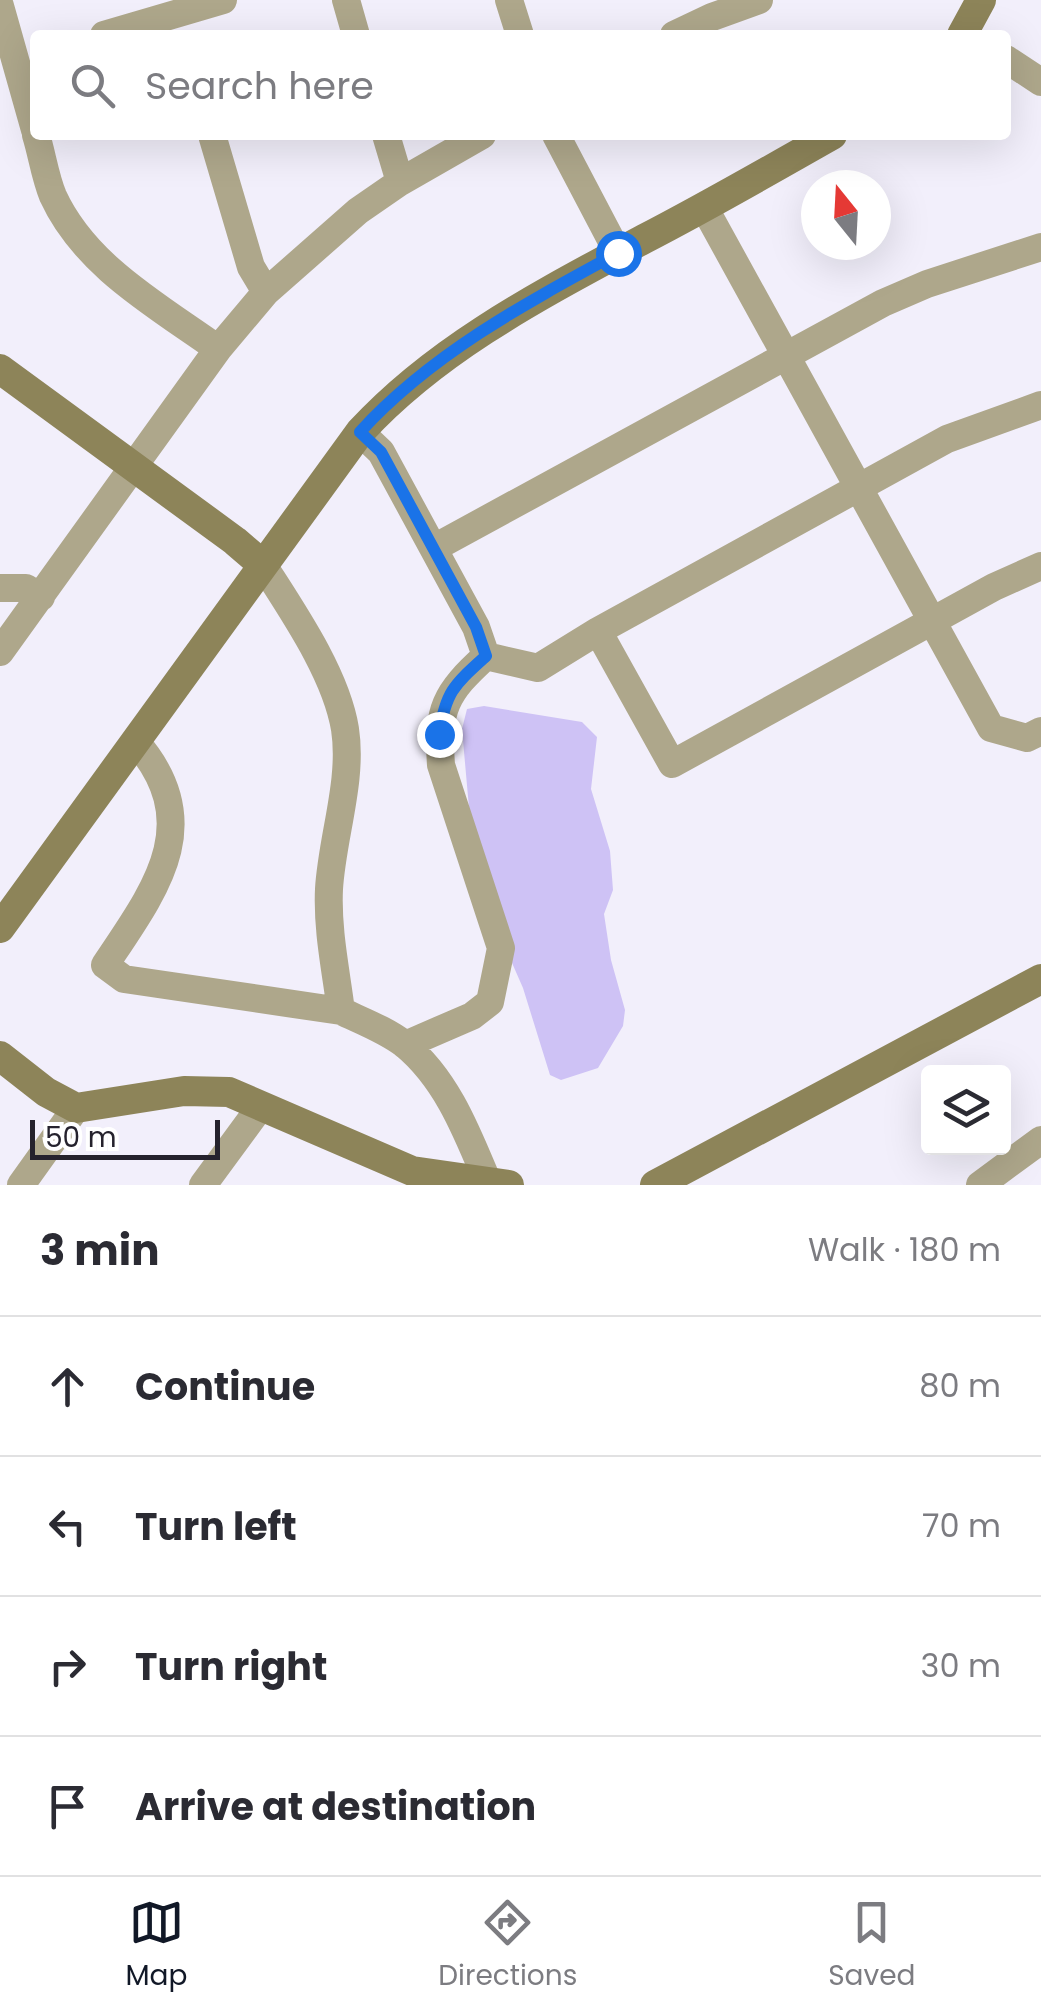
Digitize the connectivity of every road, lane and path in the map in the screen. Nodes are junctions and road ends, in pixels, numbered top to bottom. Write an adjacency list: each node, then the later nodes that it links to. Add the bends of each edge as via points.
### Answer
1 (223, 0): 7 (street)
2 (346, 0): 9 (street)
3 (509, 0): 10 (street)
4 (759, 0): 11 (street)
5 (981, 0): 12 (street)
6 (0, 6): 13 (street)
7 (179, 24): 8 (street)
8 (138, 30)
9 (355, 30)
10 (518, 30)
11 (684, 30)
12 (967, 30)
13 (17, 61): 16 (street)
14 (1011, 62): 15 (street)
15 (1041, 82)
16 (30, 110)
17 (38, 140): 28 (street, via 53,195 90,251)
18 (214, 140): 27 (street, via 252,267)
19 (387, 140): 23 (street)
20 (473, 140): 23 (street)
21 (559, 140): 26 (street)
22 (823, 140): 24 (street)
23 (400, 182): 27 (street)
24 (704, 207): 26 (street); 29 (street)
25 (1041, 246): 29 (street, via 927,284)
26 (618, 253): 32 (street, via 453,352)
27 (266, 292): 28 (street)
28 (218, 349): 33 (street)
29 (784, 356): 34 (street); 35 (street)
30 (7, 383): 33 (street)
31 (1041, 405): 34 (street, via 948,439)
32 (360, 432): 35 (street, via 381,452); 36 (street)
33 (136, 468): 36 (street); 39 (street)
34 (857, 487): 40 (street); 41 (street)
35 (434, 548): 43 (street)
36 (263, 566): 45 (street); 48 (street, via 298,619 345,729 346,771 329,892)
37 (1041, 566): 40 (street)
38 (0, 588): 39 (street, via 26,588)
39 (40, 597): 42 (street)
40 (933, 622): 41 (street, via 672,764); 44 (street, via 990,728 1027,738)
41 (598, 631): 43 (street, via 538,668)
42 (0, 652)
43 (486, 656): 49 (street, via 444,702 439,734 442,765 501,948 490,1002)
44 (1041, 731)
45 (136, 742): 46 (street); 48 (street, via 151,759 174,824 166,866 105,964 124,979)
46 (0, 928)
47 (1041, 978): 58 (street)
48 (341, 1011): 49 (street)
49 (405, 1045): 55 (street, via 453,1105)
50 (0, 1056): 52 (street)
51 (262, 1106): 52 (street, via 229,1092 184,1092); 54 (street); 57 (street)
52 (76, 1108): 56 (street)
53 (1041, 1140): 59 (street)
54 (407, 1178): 55 (street)
55 (495, 1184)
56 (20, 1185)
57 (203, 1185)
58 (655, 1185)
59 (980, 1185)

